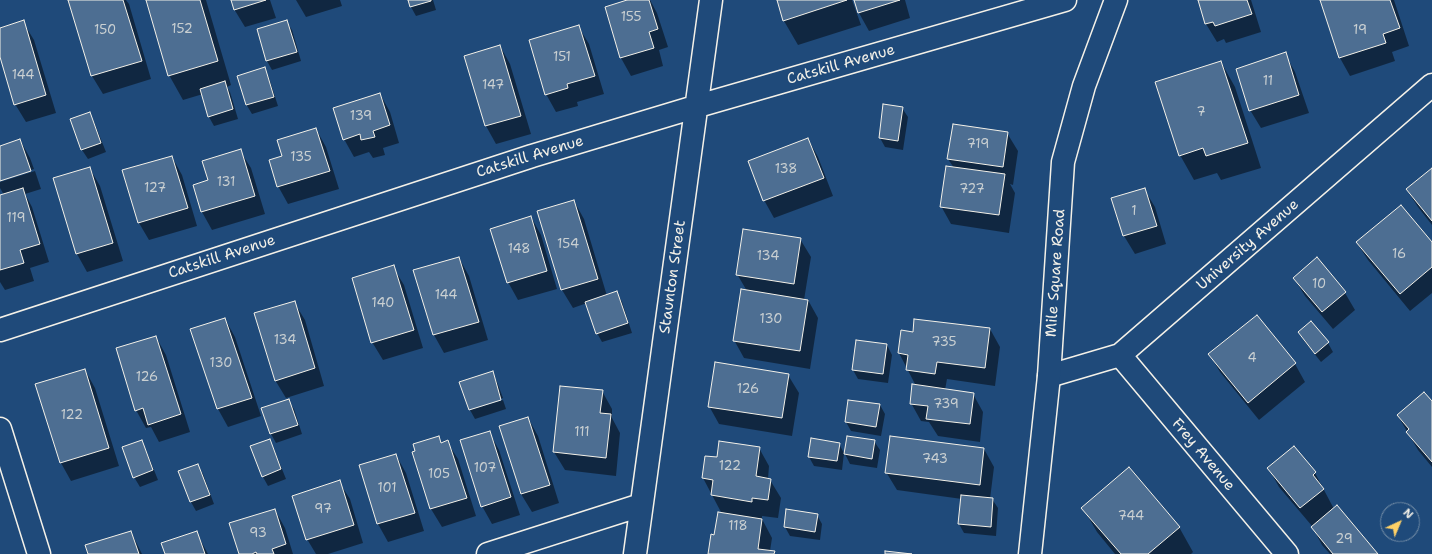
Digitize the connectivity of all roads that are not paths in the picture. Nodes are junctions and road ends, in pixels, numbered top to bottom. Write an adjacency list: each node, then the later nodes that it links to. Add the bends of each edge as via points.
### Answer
1 (712, 0): 5 (street, Staunton Street)
2 (1065, 0): 5 (street, Catskill Avenue)
3 (1116, 0): 8 (street, Mile Square Road, via 1084,86 1063,162)
4 (1432, 85): 7 (street, University Avenue)
5 (698, 106): 6 (street, Catskill Avenue, via 532,156); 10 (street, Staunton Street)
6 (0, 330)
7 (1120, 356): 8 (street, University Avenue); 15 (street, Frey Avenue)
8 (1049, 376): 14 (street, Mile Square Road)
9 (0, 428): 11 (street)
10 (641, 505): 12 (street); 13 (street, Staunton Street)
11 (39, 554)
12 (488, 554)
13 (635, 554)
14 (1030, 554)
15 (1287, 554)

